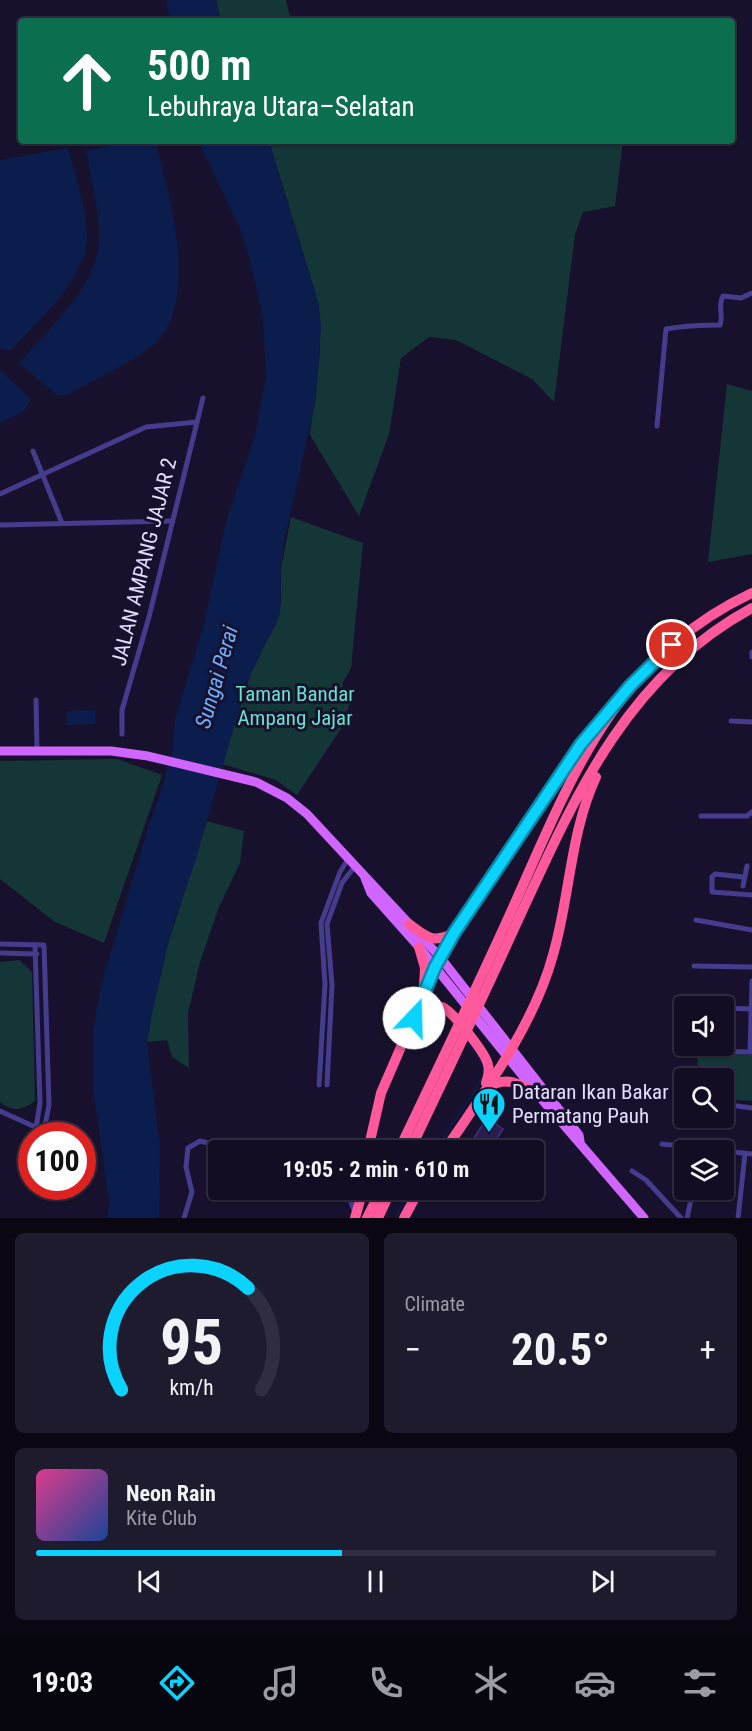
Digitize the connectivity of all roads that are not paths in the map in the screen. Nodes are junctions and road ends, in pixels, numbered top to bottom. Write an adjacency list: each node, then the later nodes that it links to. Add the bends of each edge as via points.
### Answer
1 (752, 293): 4 (street, via 741,298 723,296 719,304 720,325 666,329)
2 (203, 398): 3 (street, JALAN AMPANG JAJAR 2)
3 (197, 422): 6 (street, via 146,427); 8 (street, JALAN AMPANG JAJAR 2)
4 (657, 426)
5 (33, 451): 6 (street)
6 (43, 475): 7 (street); 9 (street)
7 (0, 494)
8 (172, 521): 9 (street); 20 (street, JALAN AMPANG JAJAR 2, via 122,710)
9 (62, 523): 10 (street)
10 (0, 525)
11 (752, 593): 16 (highway, via 685,633 647,667)
12 (752, 608): 17 (highway, via 717,629 671,666)
13 (752, 652): 14 (street)
14 (752, 657)
15 (36, 700): 22 (street)
16 (616, 704): 25 (highway, via 592,742); 35 (highway, via 581,744)
17 (627, 716): 25 (highway); 54 (highway, via 583,809 554,955)
18 (731, 721): 19 (street)
19 (752, 722)
20 (122, 734)
21 (0, 750): 22 (main road)
22 (37, 750): 26 (main road, via 126,752 256,782 307,814)
23 (752, 812): 24 (street, via 747,816)
24 (701, 816)
25 (554, 830): 55 (highway)
26 (351, 863): 29 (main road); 46 (street, via 327,924)
27 (747, 866): 28 (street)
28 (743, 877): 30 (street); 31 (street, via 714,874 712,892)
29 (366, 878): 33 (main road); 38 (main road, via 371,893)
30 (743, 886)
31 (752, 895)
32 (696, 920): 34 (street)
33 (410, 924): 35 (highway, via 434,939); 42 (main road)
34 (752, 930)
35 (454, 933): 42 (highway)
36 (0, 944): 37 (street)
37 (35, 945): 40 (street, via 44,945); 41 (street)
38 (419, 947): 42 (main road); 47 (highway, via 425,968)
39 (0, 953): 41 (street)
40 (44, 953): 41 (street); 69 (street, via 49,1105)
41 (36, 954): 68 (street, via 40,1103)
42 (437, 962): 47 (highway); 54 (main road); 58 (main road)
43 (694, 966): 44 (street)
44 (752, 967)
45 (752, 981): 49 (street)
46 (329, 984): 52 (street); 53 (street)
47 (423, 995): 50 (highway)
48 (734, 1008): 49 (street)
49 (751, 1009): 57 (street)
50 (414, 1018): 63 (highway, via 425,1008 438,1006 450,1012 488,1064); 70 (highway, via 381,1093)
51 (313, 1043): 52 (street)
52 (322, 1043): 53 (street); 59 (street)
53 (330, 1043): 60 (street)
54 (512, 1046): 58 (highway); 74 (main road)
55 (452, 1052): 71 (highway); 72 (highway)
56 (734, 1052): 57 (street)
57 (751, 1052)
58 (506, 1056): 61 (highway); 62 (main road)
59 (319, 1085)
60 (327, 1085)
61 (487, 1089): 62 (highway, via 496,1082 508,1081); 63 (highway)
62 (538, 1095): 74 (main road)
63 (480, 1098): 73 (highway)
64 (734, 1106): 65 (street)
65 (752, 1108)
66 (0, 1111): 67 (street)
67 (23, 1122)
68 (37, 1122)
69 (46, 1122)
70 (370, 1140)
71 (404, 1140)
72 (414, 1140)
73 (452, 1140)
74 (580, 1141): 93 (main road)
75 (208, 1144): 88 (street, via 200,1142 188,1148 186,1167 192,1192)
76 (662, 1144): 77 (street)
77 (674, 1146)
78 (734, 1152): 79 (street)
79 (745, 1154): 80 (street); 96 (street)
80 (752, 1154)
81 (632, 1171): 94 (street, via 646,1180)
82 (352, 1200): 89 (street)
83 (360, 1200): 89 (highway)
84 (376, 1200): 90 (highway)
85 (386, 1200): 91 (highway)
86 (414, 1200): 92 (highway)
87 (691, 1200): 95 (street)
88 (184, 1218)
89 (355, 1218)
90 (367, 1218)
91 (378, 1218)
92 (404, 1218)
93 (644, 1218)
94 (681, 1218)
95 (687, 1218)
96 (738, 1218)

